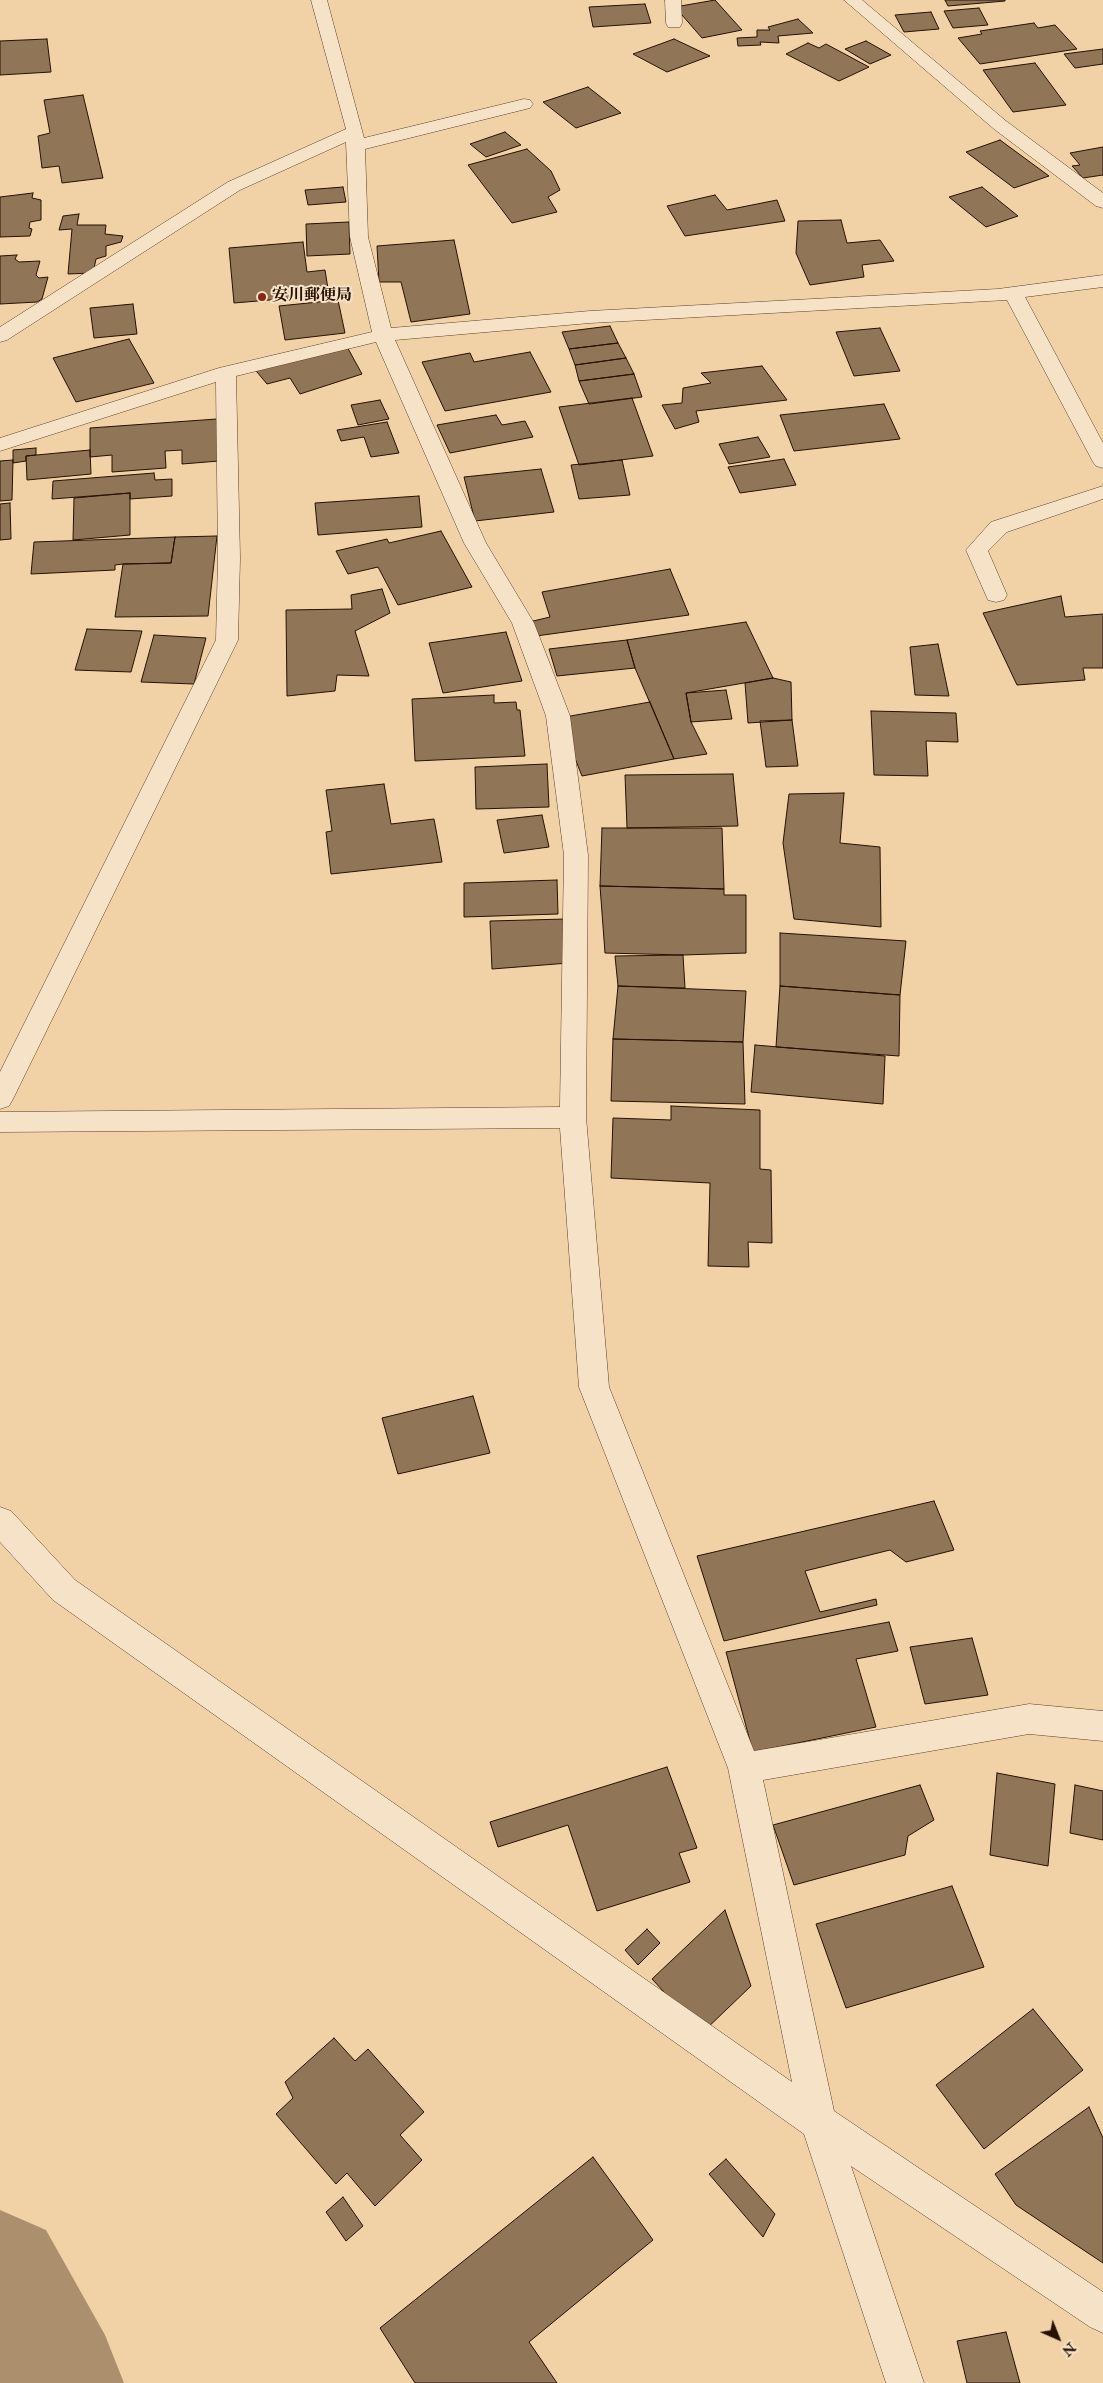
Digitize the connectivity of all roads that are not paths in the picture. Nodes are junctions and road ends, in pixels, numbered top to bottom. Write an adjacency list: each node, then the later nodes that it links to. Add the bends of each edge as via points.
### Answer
1 (319, 0): 6 (street)
2 (673, 0): 4 (street)
3 (852, 0): 7 (street, via 1000,125)
4 (674, 23)
5 (524, 104): 6 (street)
6 (355, 139): 10 (street, via 359,237); 11 (street, via 234,186)
7 (1103, 202)
8 (1103, 281): 9 (street)
9 (1013, 293): 10 (street, via 590,317); 14 (street)
10 (383, 335): 12 (street); 18 (street, via 475,543 524,623 558,716 576,855)
11 (0, 336)
12 (226, 372): 13 (street); 17 (street, via 227,640)
13 (0, 445)
14 (1103, 462)
15 (1103, 492): 16 (street, via 999,527 977,550)
16 (996, 594)
17 (0, 1099)
18 (573, 1117): 19 (street); 22 (street, via 594,1387)
19 (0, 1122)
20 (0, 1520): 23 (street, via 64,1590)
21 (1103, 1726): 22 (street, via 1029,1719)
22 (744, 1768): 23 (street)
23 (818, 2122): 24 (street); 25 (street)
24 (1103, 2314)
25 (905, 2383)

